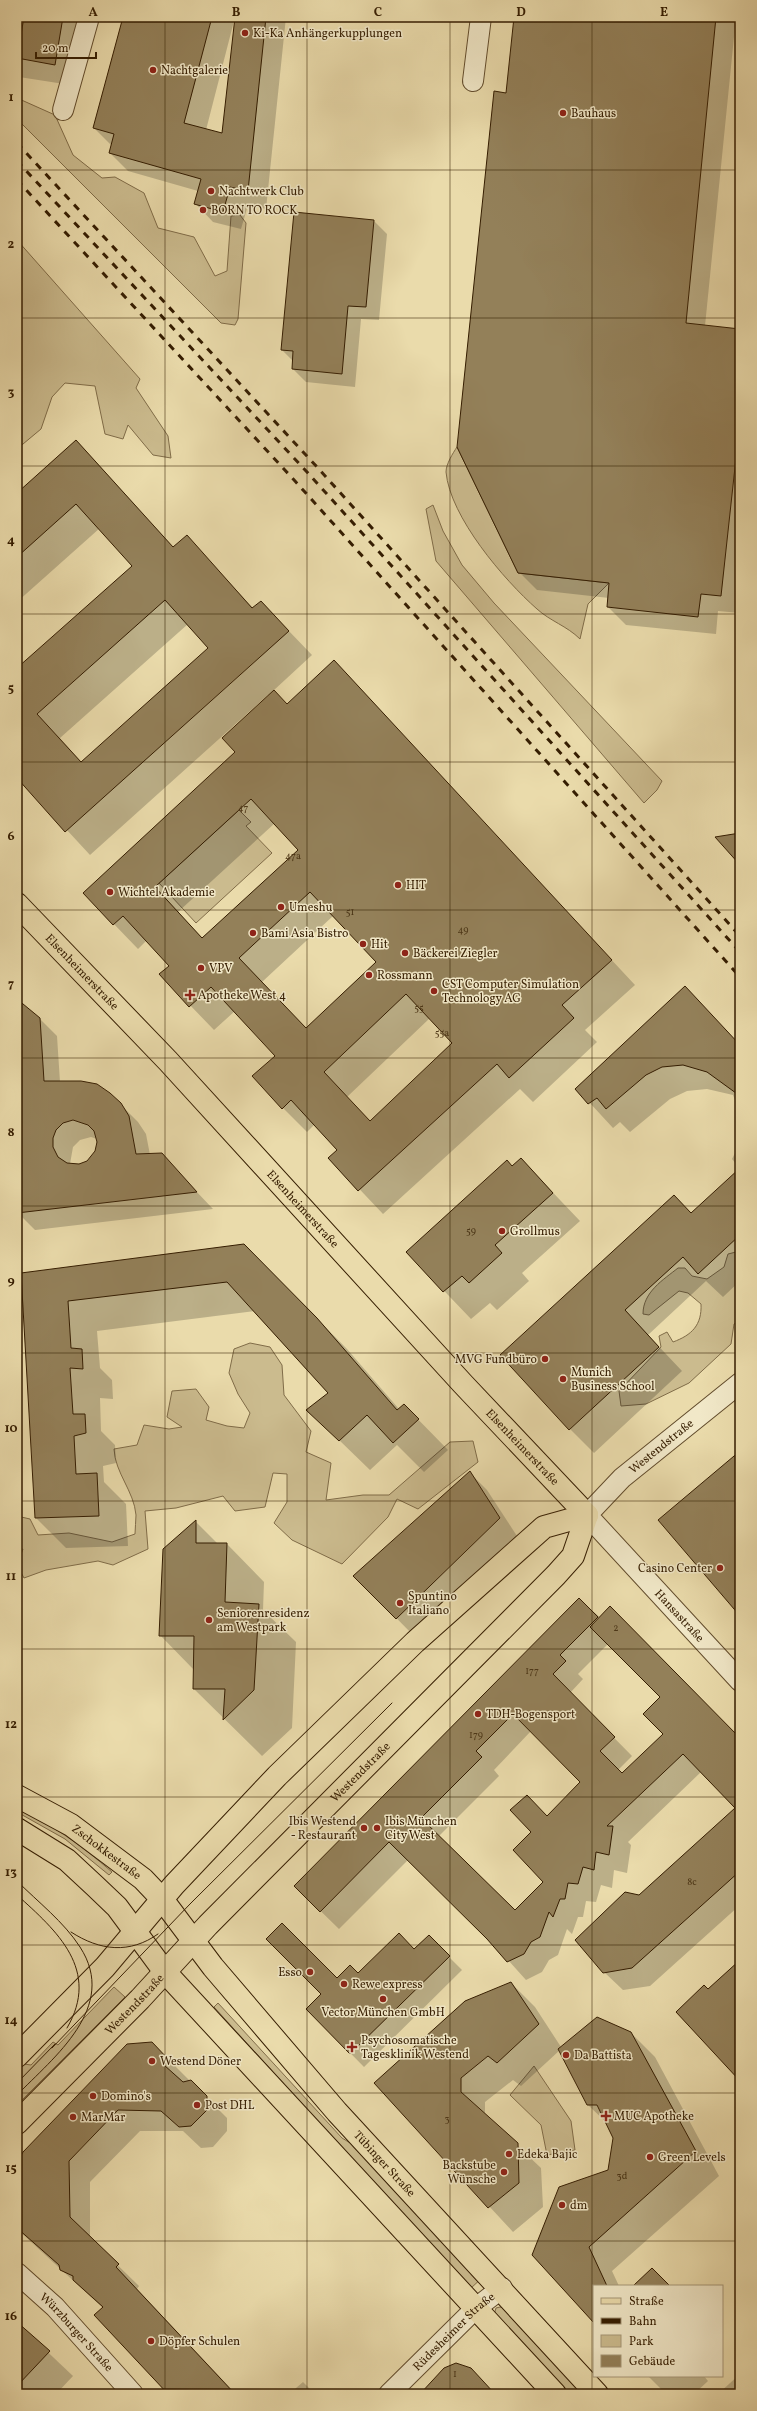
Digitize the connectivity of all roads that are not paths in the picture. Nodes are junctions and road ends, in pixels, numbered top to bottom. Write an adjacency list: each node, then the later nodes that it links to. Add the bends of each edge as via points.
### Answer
1 (89, 17): 4 (street)
2 (481, 17): 3 (street)
3 (473, 81)
4 (63, 110)
5 (20, 912): 7 (main road, Elsenheimerstraße, via 168,1060 463,1384)
6 (740, 1383): 7 (street, Westendstraße, via 622,1478)
7 (587, 1514): 8 (street, Hansastraße); 11 (main road, Westendstraße, via 544,1527 483,1580 277,1776); 13 (main road, Westendstraße, via 573,1556 556,1575)
8 (740, 1681)
9 (17, 1796): 11 (main road, Zschokkestraße, via 71,1825 142,1879)
10 (17, 1829): 12 (main road, via 48,1847 80,1871)
11 (162, 1899): 12 (main road, Westendstraße); 13 (main road, Zschokkestraße)
12 (136, 1931): 14 (main road); 15 (main road, Westendstraße, via 91,1982)
13 (188, 1933): 14 (main road, Westendstraße); 18 (main road, Tübinger Straße, via 213,1967 337,2112)
14 (165, 1972): 16 (main road, Westendstraße); 19 (main road)
15 (17, 2056)
16 (17, 2123)
17 (17, 2273): 20 (street, Würzburger Straße, via 55,2307)
18 (502, 2288): 19 (street, Rüdesheimer Straße); 23 (main road, Tübinger Straße)
19 (476, 2308): 21 (street, Rüdesheimer Straße); 22 (main road)
20 (133, 2394)
21 (389, 2394)
22 (555, 2394)
23 (597, 2394)

